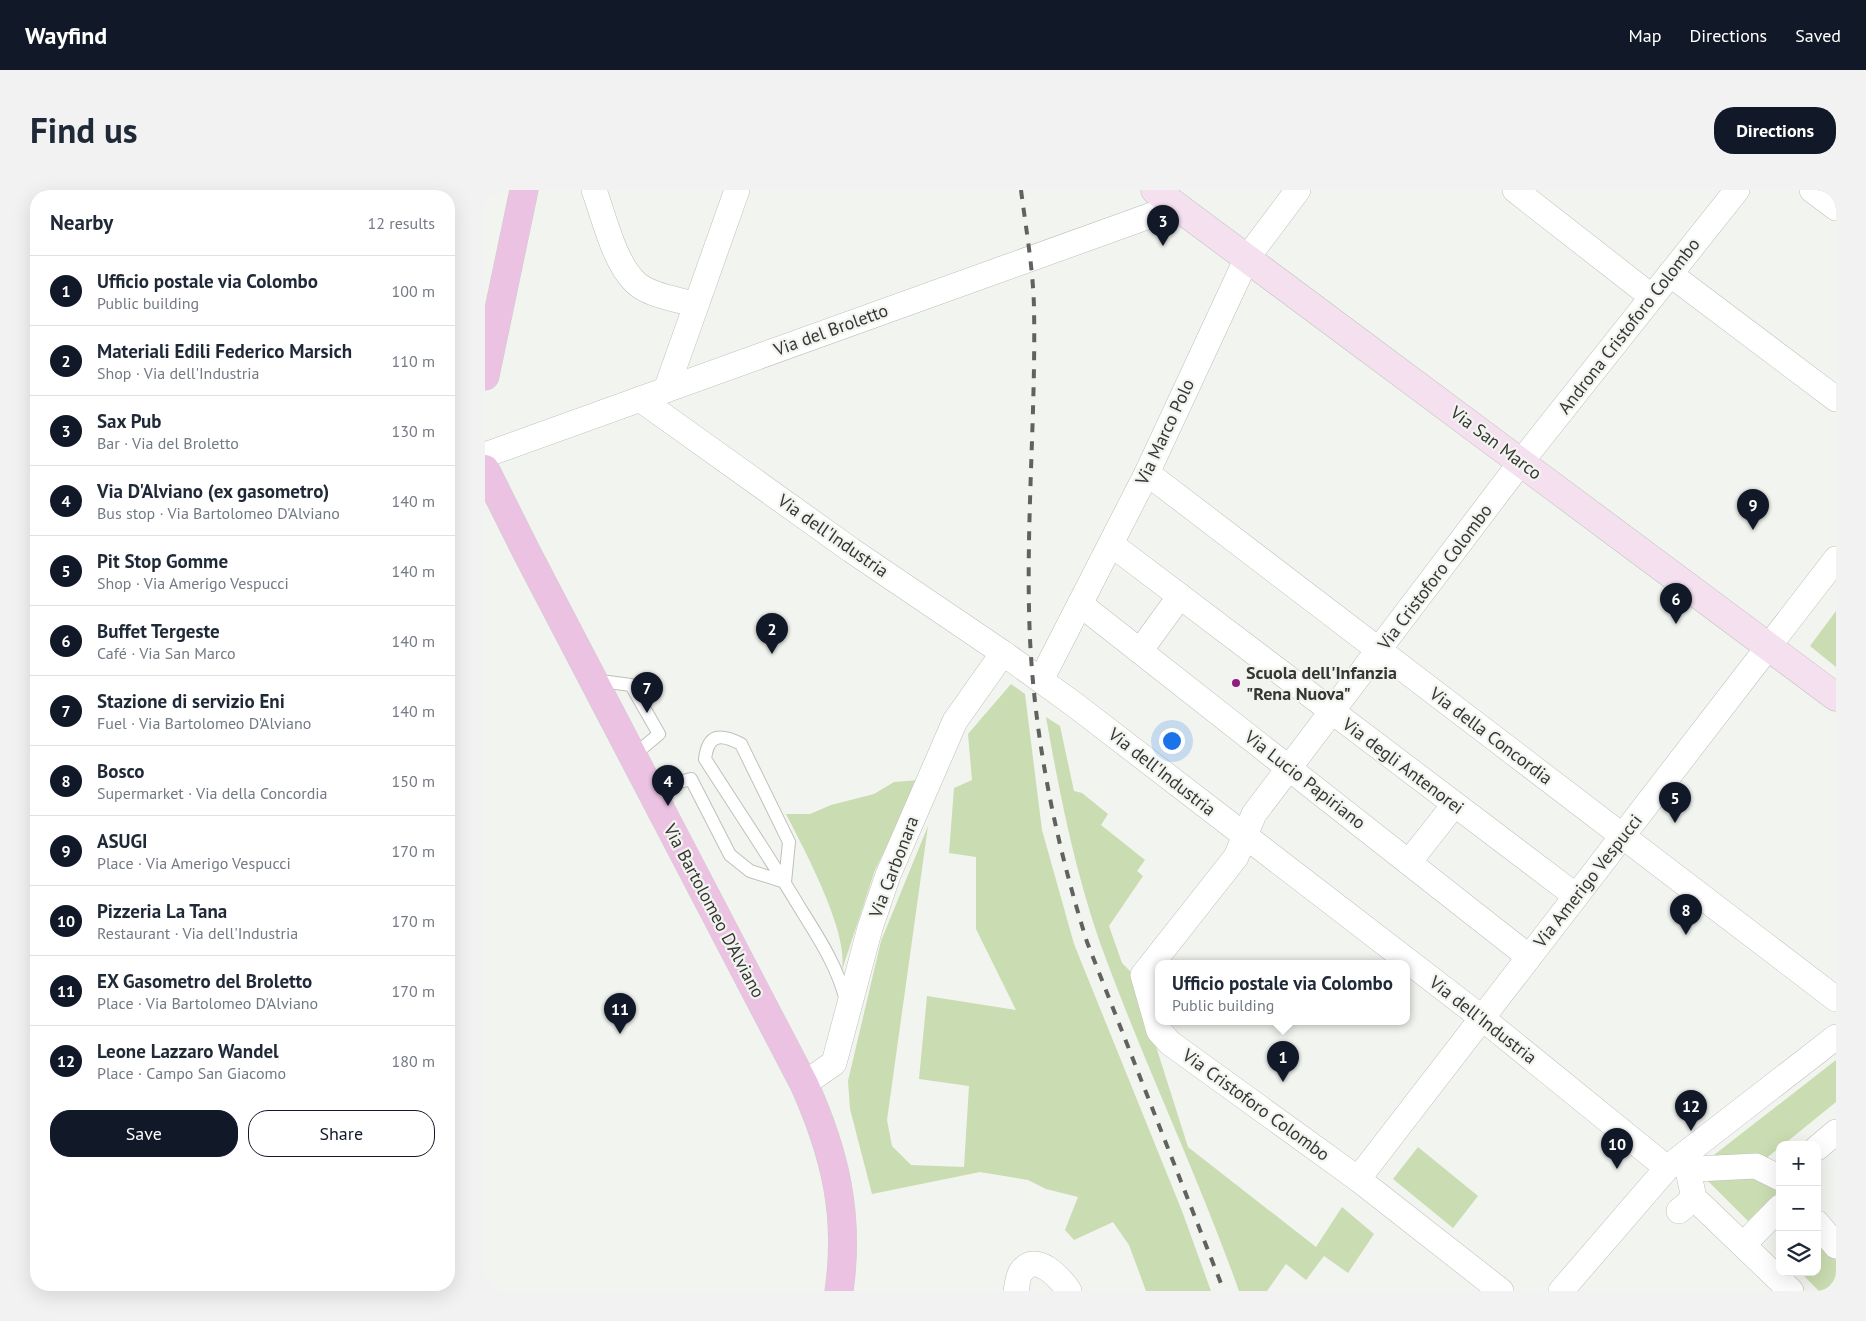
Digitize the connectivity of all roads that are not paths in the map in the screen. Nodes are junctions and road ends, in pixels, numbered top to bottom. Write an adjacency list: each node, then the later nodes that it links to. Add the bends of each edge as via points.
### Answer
1 (524, 190): 15 (main road)
2 (594, 190): 14 (street, via 620,260 635,282 657,293)
3 (737, 190): 14 (street)
4 (1155, 190): 9 (street, Via San Marco)
5 (1298, 190): 11 (street, Via Marco Polo)
6 (1515, 190): 13 (street)
7 (1737, 190): 12 (street, Androna Cristoforo Colombo)
8 (1812, 190): 10 (street)
9 (1177, 206): 11 (street, Via San Marco); 16 (street, Via del Broletto)
10 (1836, 208)
11 (1247, 258): 20 (street, Via San Marco); 22 (street, Via Marco Polo)
12 (1670, 274): 13 (street, Androna Cristoforo Colombo); 18 (street)
13 (1652, 297): 20 (street, Androna Cristoforo Colombo)
14 (696, 304): 16 (street)
15 (485, 376)
16 (666, 390): 17 (street, Via del Broletto)
17 (640, 399): 19 (street, Via del Broletto); 30 (street, Via dell'Industria, via 851,550)
18 (1836, 399)
19 (485, 455)
20 (1521, 462): 27 (street, Via San Marco); 29 (street, Via Cristoforo Colombo)
21 (485, 469): 35 (main road, Via Bartolomeo D'Alviano)
22 (1147, 474): 23 (street, Via Marco Polo); 29 (street, Via della Concordia)
23 (1111, 544): 25 (street, Via degli Antenorei); 26 (street, Via Marco Polo)
24 (1836, 559): 27 (street, Via Amerigo Vespucci)
25 (1180, 596): 28 (street); 33 (street, Via degli Antenorei)
26 (1080, 604): 28 (street, Via Lucio Papiriano); 31 (street, Via Marco Polo)
27 (1768, 646): 32 (street, Via San Marco); 38 (street, Via Amerigo Vespucci)
28 (1140, 651): 34 (street, Via Lucio Papiriano)
29 (1379, 651): 33 (street, Via Cristoforo Colombo); 38 (street, Via della Concordia)
30 (1003, 652): 31 (street, Via dell'Industria); 46 (street, Via Carbonara, via 955,721 918,804 888,874)
31 (1041, 680): 37 (street, Via dell'Industria)
32 (1836, 697)
33 (1333, 712): 34 (street, Via Cristoforo Colombo); 36 (street, Via degli Antenorei)
34 (1291, 769): 37 (street, Via Cristoforo Colombo, via 1255,814); 39 (street, Via Lucio Papiriano)
35 (650, 790): 40 (lane, via 691,779 730,855 750,871); 51 (main road, Via Bartolomeo D'Alviano)
36 (1454, 805): 39 (street); 41 (street, Via degli Antenorei)
37 (1245, 836): 43 (street, Via dell'Industria); 47 (street, Via Cristoforo Colombo, via 1236,857 1143,975)
38 (1622, 836): 41 (street, Via Amerigo Vespucci); 45 (street, Via della Concordia)
39 (1409, 862): 42 (street, Via Lucio Papiriano)
40 (785, 882): 40 (lane, via 705,759 711,741 719,736 741,744 789,842); 46 (lane, via 841,981)
41 (1576, 896): 42 (street, Via Amerigo Vespucci)
42 (1529, 957): 48 (street, Via Amerigo Vespucci)
43 (1406, 960)
44 (1410, 963): 48 (street, Via dell'Industria)
45 (1836, 999)
46 (849, 1010): 51 (street, Via Carbonara, via 834,1063)
47 (1155, 1018)
48 (1482, 1018): 54 (street, Via dell'Industria); 56 (street, Via Amerigo Vespucci)
49 (1157, 1025): 56 (street, Via Cristoforo Colombo, via 1170,1043)
50 (1836, 1036): 54 (street)
51 (804, 1084): 61 (main road, Via Bartolomeo D'Alviano, via 823,1126 838,1184 842,1228)
52 (1836, 1132): 53 (street)
53 (1821, 1145)
54 (1677, 1167): 55 (street, via 1695,1170 1757,1166); 59 (street, via 1687,1204); 65 (street)
55 (1776, 1176)
56 (1358, 1179): 64 (street, Via Cristoforo Colombo)
57 (1776, 1211): 59 (street)
58 (1821, 1228): 60 (street)
59 (1744, 1244): 66 (street)
60 (1836, 1246)
61 (839, 1291)
62 (1016, 1291): 63 (street, via 1021,1272 1029,1265 1041,1265 1052,1270)
63 (1069, 1291)
64 (1501, 1291)
65 (1561, 1291)
66 (1791, 1291)

